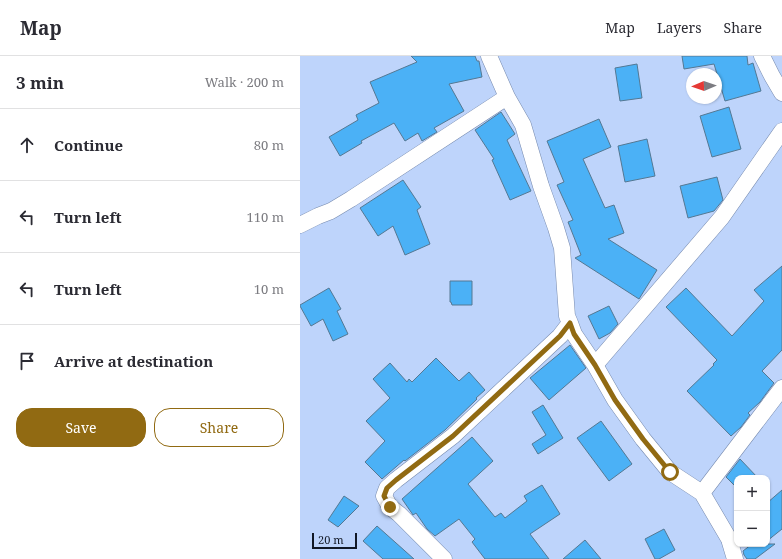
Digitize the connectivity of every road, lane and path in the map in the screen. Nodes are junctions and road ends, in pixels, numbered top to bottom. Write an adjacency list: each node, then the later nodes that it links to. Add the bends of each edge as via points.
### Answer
1 (489, 56): 4 (street)
2 (762, 56): 3 (street)
3 (782, 93)
4 (507, 97): 6 (street, via 351,199); 7 (street, via 523,125 562,248 567,316)
5 (782, 131): 8 (street, via 722,217)
6 (300, 224)
7 (570, 323): 8 (street, via 574,334); 11 (street, via 560,336 453,436 387,488 384,496 390,507)
8 (595, 365): 10 (street, via 615,400 647,445 670,472)
9 (782, 388): 10 (street)
10 (702, 493): 12 (street, via 729,539)
11 (444, 559)
12 (736, 559)

